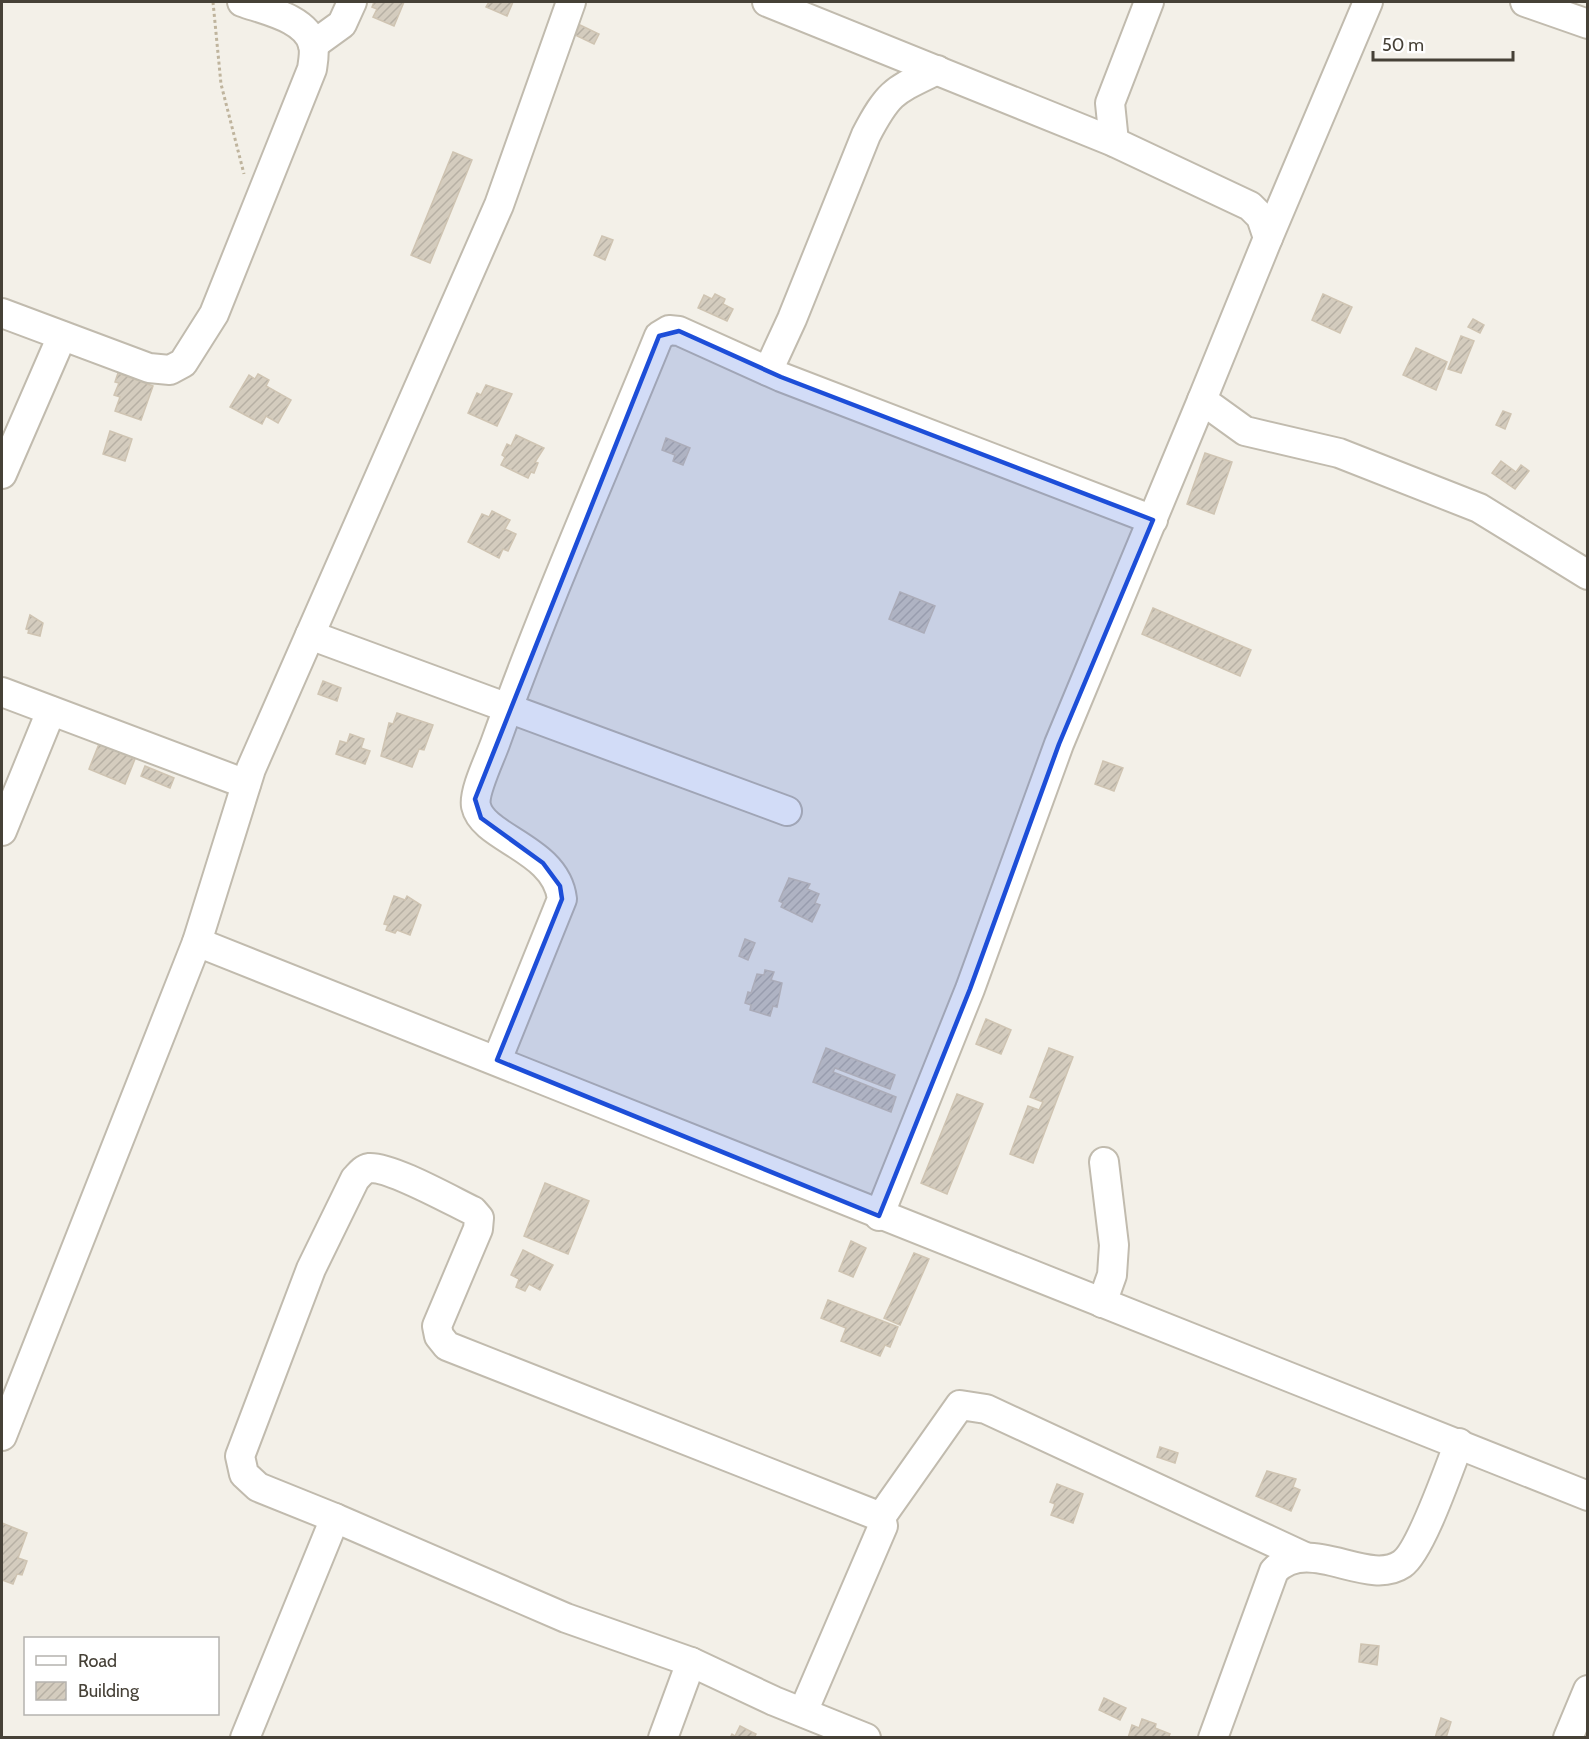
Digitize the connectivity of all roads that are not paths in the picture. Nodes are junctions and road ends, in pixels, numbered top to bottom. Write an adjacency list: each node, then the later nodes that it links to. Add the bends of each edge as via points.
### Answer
1 (242, 2): 9 (street, via 294,22)
2 (352, 2): 9 (street, via 342,24)
3 (571, 2): 22 (street, via 499,206)
4 (767, 2): 10 (street)
5 (1149, 2): 11 (street)
6 (1368, 2): 14 (street)
7 (1525, 2): 8 (street)
8 (1587, 24)
9 (313, 45): 16 (street, via 312,69 214,314 183,363 170,370 149,368)
10 (937, 70): 12 (street); 17 (street, via 894,92 881,106)
11 (1110, 103): 12 (street); 13 (street)
12 (1073, 125): 13 (street)
13 (1114, 142): 14 (street, via 1250,206 1261,217)
14 (1268, 238): 18 (street)
15 (2, 313): 16 (street)
16 (62, 336): 19 (street)
17 (768, 371): 20 (street); 24 (street, via 679,331 669,330 659,336)
18 (1202, 400): 20 (street); 21 (street, via 1245,431 1339,453 1479,508)
19 (2, 474)
20 (1153, 520): 32 (street, via 1059,744 970,989)
21 (1587, 574)
22 (310, 635): 24 (street); 26 (street)
23 (2, 692): 25 (street)
24 (508, 708): 27 (street); 30 (street, via 475,799 476,808 481,818 543,863 560,886 562,899)
25 (51, 711): 26 (street); 28 (street)
26 (246, 784): 29 (street)
27 (787, 811)
28 (2, 831)
29 (197, 942): 30 (street); 34 (street)
30 (497, 1060): 32 (street)
31 (1104, 1162): 33 (street, via 1114,1245 1112,1275)
32 (879, 1216): 33 (street)
33 (1102, 1303): 35 (street)
34 (2, 1436)
35 (1459, 1443): 36 (street); 39 (street, via 1416,1548 1402,1564 1380,1570)
36 (1587, 1496)
37 (881, 1517): 38 (street, via 447,1346 437,1326 478,1229 479,1218 402,1178 370,1168 355,1179 311,1269 240,1456 244,1474 258,1487); 39 (street, via 960,1405 986,1408); 42 (street, via 883,1526)
38 (335, 1518): 40 (street, via 566,1618); 43 (street)
39 (1305, 1557): 46 (street, via 1289,1559 1274,1570)
40 (691, 1662): 42 (street); 44 (street)
41 (1586, 1698): 47 (street)
42 (803, 1712): 45 (street)
43 (245, 1737)
44 (663, 1737)
45 (866, 1737)
46 (1213, 1737)
47 (1568, 1737)

